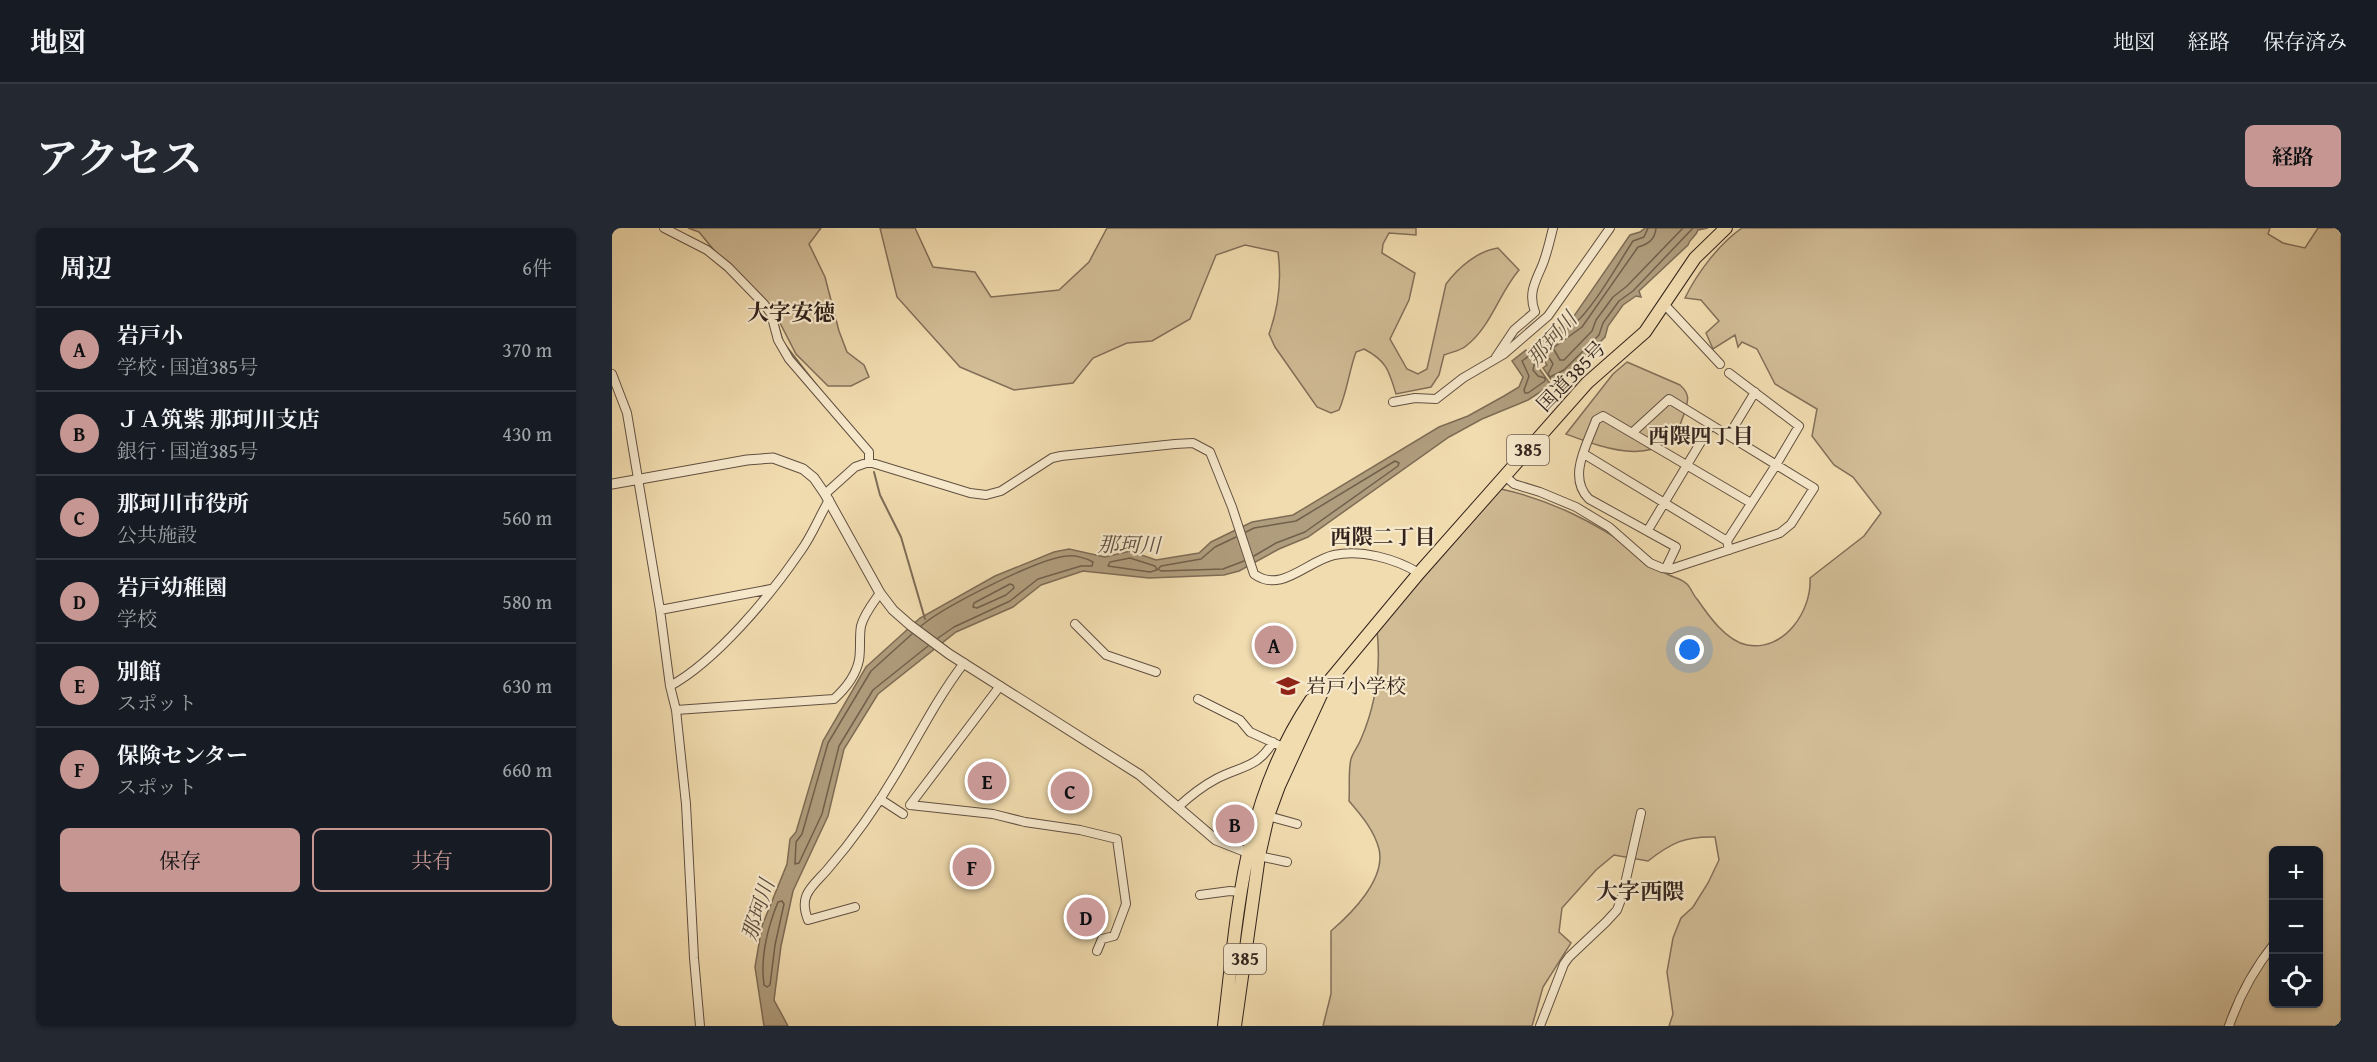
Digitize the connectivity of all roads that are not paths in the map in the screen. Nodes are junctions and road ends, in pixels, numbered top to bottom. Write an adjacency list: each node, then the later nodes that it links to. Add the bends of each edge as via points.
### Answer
1 (664, 228): 16 (street, via 707,250 764,304 789,359 869,452)
2 (1553, 228): 6 (street, via 1533,284 1535,312 1514,330)
3 (1610, 228): 6 (street, via 1548,316)
4 (1726, 228): 5 (highway, 国道385号 / 385, via 1695,258)
5 (1665, 305): 7 (street); 19 (highway, 国道385号 / 385, via 1645,332 1587,383)
6 (1494, 360): 11 (street, via 1436,399)
7 (1720, 364)
8 (1730, 373): 10 (street)
9 (612, 374): 20 (street, via 627,412)
10 (1755, 392): 14 (street); 18 (street, via 1798,426)
11 (1393, 402)
12 (1711, 425): 13 (street, via 1669,399); 14 (street); 17 (street)
13 (1633, 432): 15 (street, via 1602,416 1596,420); 17 (street)
14 (1730, 435): 18 (street)
15 (1584, 454): 23 (street); 25 (street, via 1577,474 1584,494)
16 (869, 462): 22 (street, via 855,467); 29 (street, via 986,495 1052,458 1193,443 1210,452 1254,574 1263,580 1275,582 1334,555 1347,554 1394,561)
17 (1687, 465): 23 (street); 24 (street)
18 (1776, 465): 24 (street); 27 (street, via 1814,488 1786,529)
19 (1505, 476): 28 (street, via 1514,484 1576,507 1609,527 1650,563); 29 (highway, 国道385号 / 385)
20 (639, 478): 21 (street); 22 (street, via 773,458 803,469); 32 (street)
21 (612, 484)
22 (827, 497): 30 (street, via 801,551); 31 (street)
23 (1665, 503): 25 (street); 26 (street)
24 (1751, 503): 26 (street)
25 (1648, 530): 28 (street, via 1676,547)
26 (1727, 541): 27 (street)
27 (1728, 550): 28 (street)
28 (1666, 568)
29 (1419, 573): 40 (highway, 国道385号 / 385, via 1325,686)
30 (771, 589): 32 (street); 36 (street, via 712,654)
31 (880, 593): 34 (street, via 910,625); 39 (street, via 861,625 859,661 854,674 834,699)
32 (660, 609): 36 (street)
33 (1075, 624): 35 (street, via 1106,655)
34 (964, 663): 37 (street); 41 (street)
35 (1156, 672)
36 (670, 686): 39 (street)
37 (1000, 686): 42 (street, via 1131,769); 52 (street, via 910,805 993,814 1117,839 1126,903 1114,936 1102,939)
38 (1198, 699): 40 (street, via 1240,720 1250,732)
39 (676, 710): 54 (street)
40 (1283, 747): 42 (street, via 1199,788); 45 (highway, 国道385号 / 385); 47 (highway, 国道385号 / 385, via 1267,783)
41 (880, 799): 44 (street); 51 (street, via 803,903 808,920)
42 (1178, 807): 47 (street, via 1216,840)
43 (1641, 813): 57 (street, via 1617,910 1569,957)
44 (903, 814)
45 (1268, 816): 46 (street); 47 (highway, 国道385号 / 385)
46 (1297, 824)
47 (1252, 855): 48 (street); 49 (highway, 国道385号 / 385); 56 (highway, 国道385号 / 385)
48 (1287, 862)
49 (1240, 892): 50 (street); 55 (highway, 国道385号 / 385)
50 (1200, 895)
51 (855, 907)
52 (1097, 951)
53 (2269, 952): 58 (street, via 2237,1004)
54 (700, 1026)
55 (1224, 1026)
56 (1235, 1026)
57 (1540, 1026)
58 (2229, 1026)

